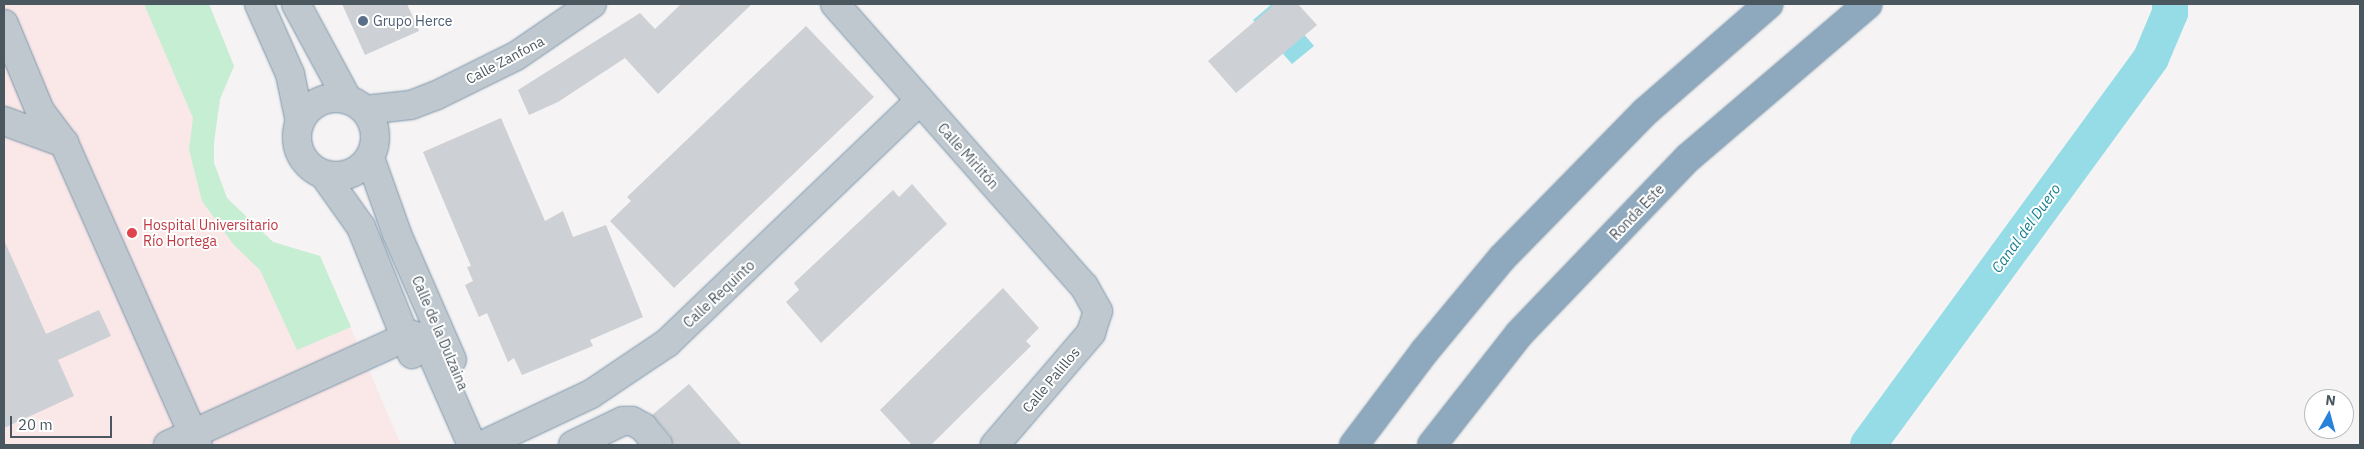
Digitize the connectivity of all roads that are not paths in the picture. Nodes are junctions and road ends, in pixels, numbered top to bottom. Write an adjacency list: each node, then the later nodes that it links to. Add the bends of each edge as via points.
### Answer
1 (259, 4): 10 (street, via 290,74)
2 (296, 4): 11 (street, Calle de la Dulzaina)
3 (592, 4): 11 (street, Calle Zanfona, via 516,56)
4 (835, 4): 8 (street, Calle Mirlitón)
5 (1770, 4): 24 (highway, via 1645,112 1502,258 1424,352)
6 (1868, 4): 25 (highway, Ronda Este, via 1689,157 1519,334)
7 (4, 24): 12 (street, via 40,111)
8 (919, 101): 15 (street, Calle Mirlitón, via 1084,286); 20 (street, Calle Requinto, via 667,343 591,394)
9 (4, 121): 12 (street)
10 (300, 122): 11 (street, via 317,104 329,98); 13 (street, via 299,148 309,164)
11 (365, 125): 13 (street, via 350,174); 14 (street, Calle de la Dulzaina)
12 (64, 143): 17 (street)
13 (324, 174): 16 (street, via 361,227)
14 (392, 220): 16 (street, Calle de la Dulzaina, via 388,250 411,302); 20 (street, Calle de la Dulzaina)
15 (1098, 311): 23 (street, Calle Palillos, via 1091,333)
16 (405, 336): 17 (street); 19 (street); 20 (street, Calle de la Dulzaina, via 421,337 426,343)
17 (196, 440): 18 (street)
18 (168, 445)
19 (451, 445)
20 (482, 445)
21 (573, 445): 22 (street, via 623,421 632,421 643,427)
22 (658, 445)
23 (995, 445)
24 (1354, 445)
25 (1432, 445)

